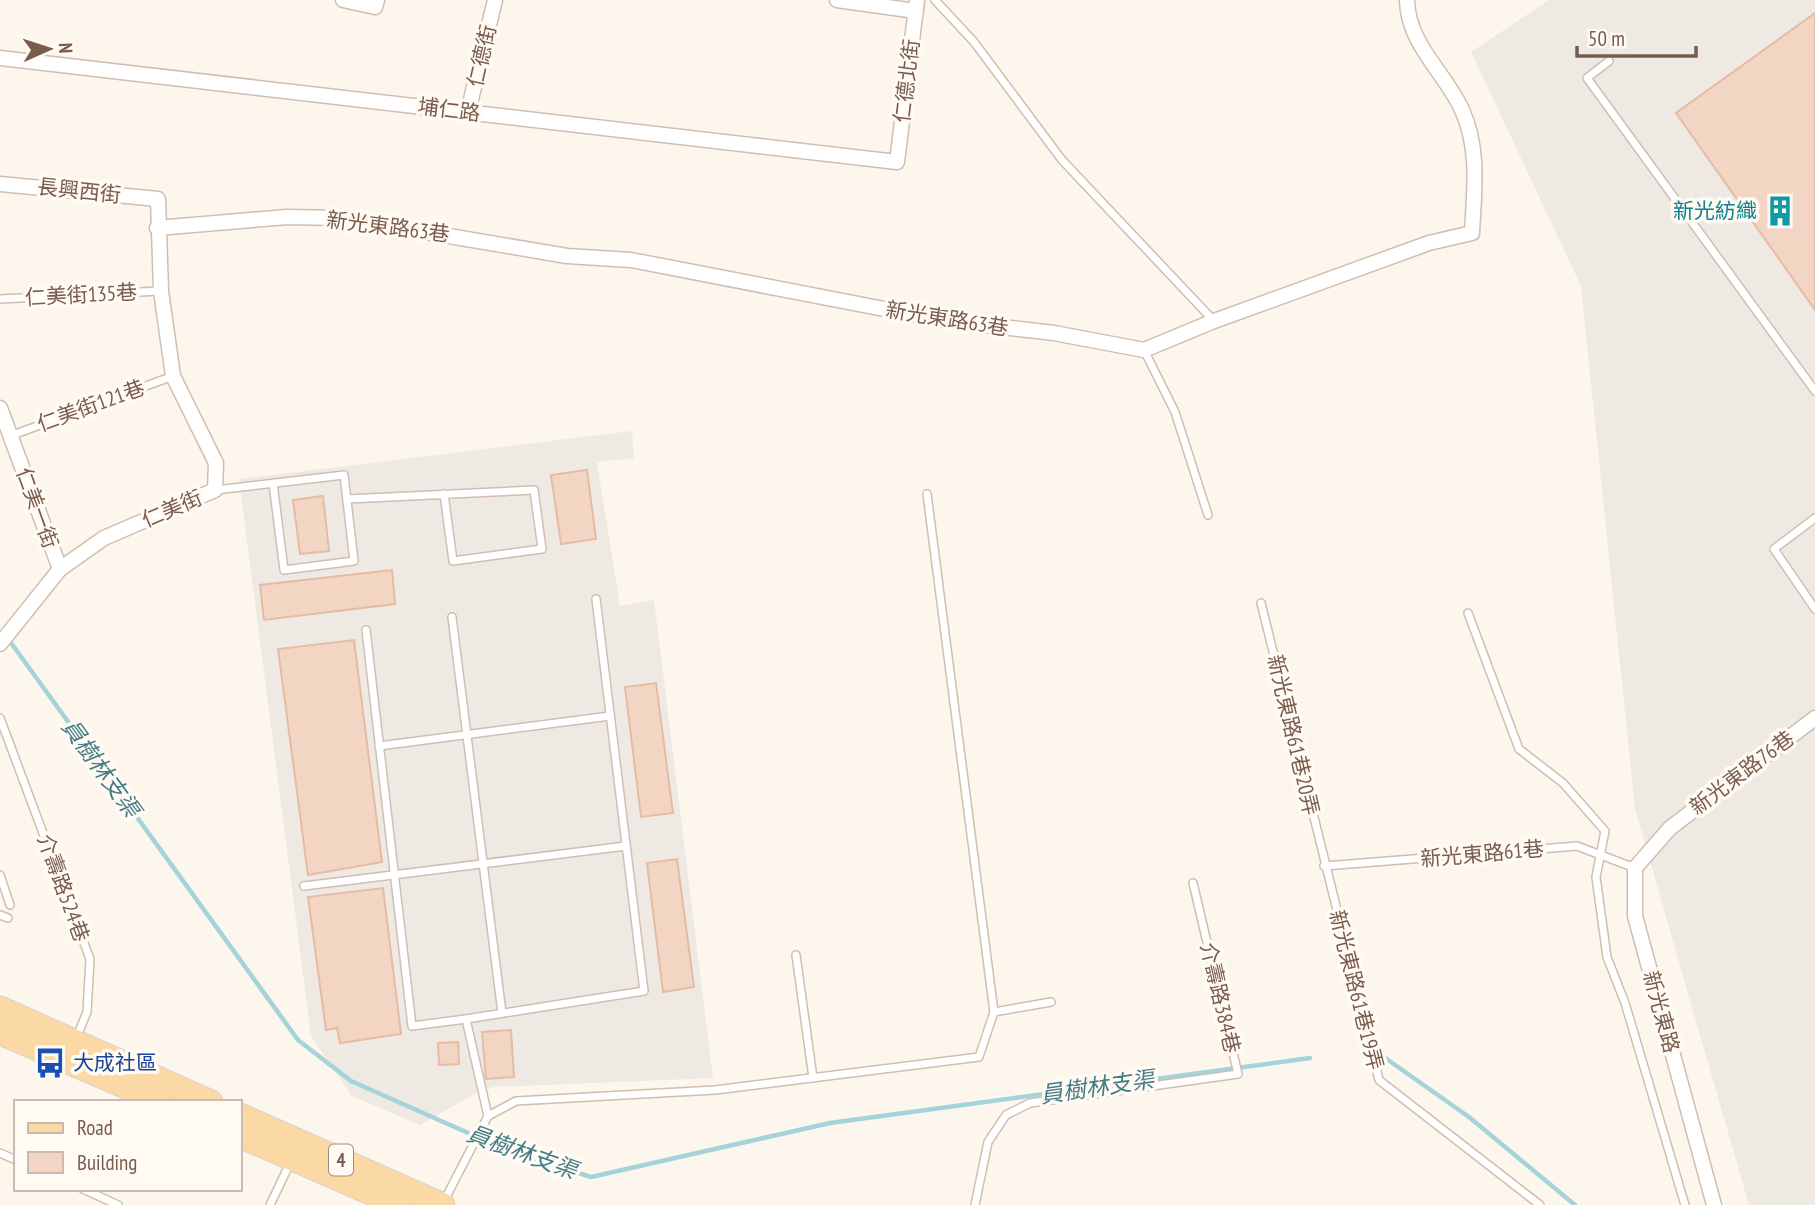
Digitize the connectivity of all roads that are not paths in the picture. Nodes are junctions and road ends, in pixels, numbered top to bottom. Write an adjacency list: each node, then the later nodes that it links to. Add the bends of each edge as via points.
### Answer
1 (342, 0): 2 (street, via 375,7)
2 (377, 0)
3 (495, 0): 10 (street, 仁德街)
4 (837, 0): 7 (street)
5 (935, 0): 17 (lane, via 974,42 1062,160)
6 (1407, 0): 17 (street, via 1420,47 1462,110 1476,164 1472,233 1429,243)
7 (916, 5): 11 (street, 仁德北街)
8 (0, 58): 10 (street, 埔仁路)
9 (1609, 61): 20 (lane, via 1587,78)
10 (468, 112): 11 (street, 埔仁路)
11 (897, 162)
12 (0, 184): 13 (street, 長興西街)
13 (158, 199): 14 (street, 仁美街)
14 (158, 228): 15 (street, 仁美街); 18 (street, 新光東路63巷, via 287,217 355,220 566,256 631,260 941,320 1067,335)
15 (161, 291): 16 (lane, 仁美街135巷); 19 (street, 仁美街)
16 (0, 299)
17 (1214, 321): 18 (street)
18 (1144, 350): 28 (lane, via 1175,412)
19 (173, 376): 22 (lane, 仁美街121巷); 24 (street, 仁美街, via 216,463)
20 (1815, 391)
21 (0, 408): 22 (street, 仁美一街)
22 (10, 436): 30 (street, 仁美一街)
23 (273, 483): 24 (lane); 27 (lane, via 344,475); 27 (lane, via 284,570 354,561)
24 (215, 490): 30 (street, 仁美街, via 104,538)
25 (444, 494): 27 (lane, via 446,508 448,521 453,561 542,549 534,490 454,494 440,495)
26 (927, 494): 56 (lane)
27 (347, 499)
28 (1208, 515)
29 (1815, 518): 33 (lane, via 1774,549)
30 (60, 569): 37 (street, 仁美街)
31 (596, 599): 38 (lane)
32 (1261, 603): 46 (lane, 新光東路61巷20弄)
33 (1815, 609)
34 (1468, 613): 44 (lane, via 1519,749 1563,783 1605,831)
35 (452, 617): 41 (lane)
36 (366, 630): 42 (lane)
37 (4, 638)
38 (610, 716): 41 (lane); 43 (lane)
39 (0, 718): 60 (lane, 介壽路524巷, via 90,959 87,1012)
40 (1815, 718): 47 (street, 新光東路76巷, via 1670,828)
41 (467, 733): 42 (lane); 45 (lane)
42 (379, 746): 49 (lane)
43 (626, 846): 45 (lane); 57 (lane, via 644,991)
44 (1600, 853): 46 (lane, 新光東路61巷, via 1577,846); 47 (lane, 新光東路61巷); 75 (lane, via 1596,877 1607,957 1629,1015)
45 (483, 865): 49 (lane); 57 (lane)
46 (1324, 866): 74 (lane, 新光東路61巷19弄, via 1379,1080)
47 (1636, 868): 76 (street, 新光東路, via 1635,916)
48 (0, 875): 52 (lane)
49 (394, 877): 51 (lane); 58 (lane, via 412,1026)
50 (1193, 883): 73 (lane, 介壽路384巷, via 1238,1074 1030,1103 1006,1115 988,1142)
51 (304, 886)
52 (10, 905)
53 (796, 955): 61 (lane)
54 (1051, 1002): 56 (lane)
55 (0, 1008): 60 (main road)
56 (993, 1012): 61 (lane, via 979,1057)
57 (502, 1013): 58 (lane)
58 (466, 1019): 65 (lane)
59 (0, 1033): 60 (main road)
60 (72, 1051): 62 (main road); 63 (main road)
61 (813, 1078): 65 (lane, via 715,1090 516,1101)
62 (158, 1100)
63 (206, 1100)
64 (242, 1116): 67 (main road, 4)
65 (488, 1116): 72 (lane)
66 (242, 1136): 67 (main road, 4)
67 (297, 1150): 70 (lane); 71 (main road, 4); 72 (main road, 4)
68 (87, 1191): 69 (lane)
69 (118, 1205)
70 (270, 1205)
71 (398, 1205)
72 (442, 1205)
73 (975, 1205)
74 (1540, 1205)
75 (1685, 1205)
76 (1714, 1205)

